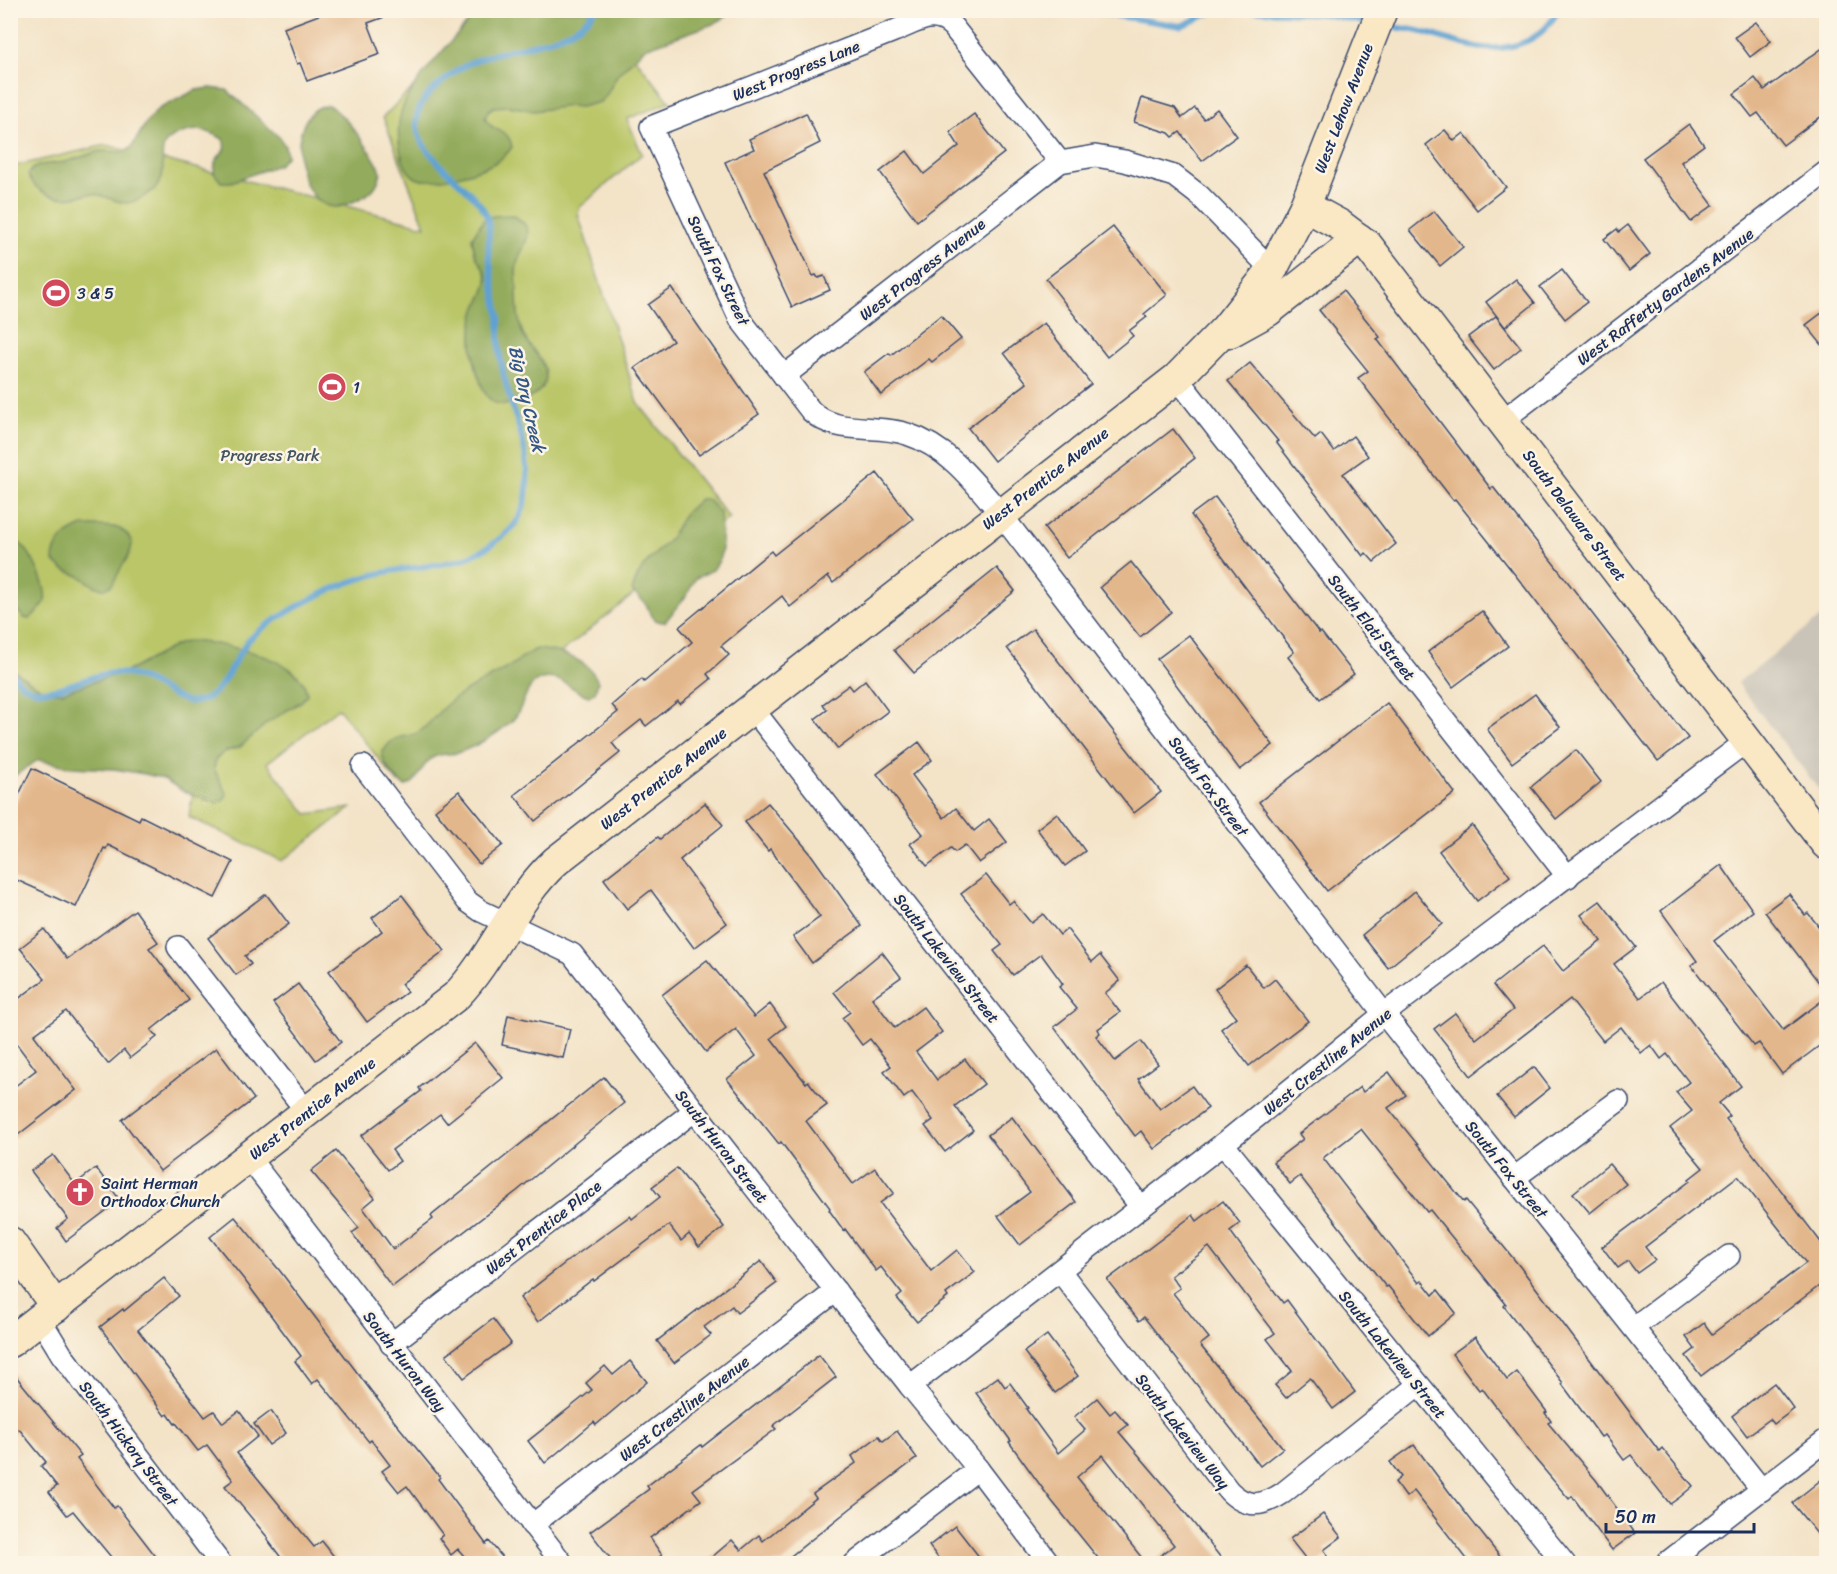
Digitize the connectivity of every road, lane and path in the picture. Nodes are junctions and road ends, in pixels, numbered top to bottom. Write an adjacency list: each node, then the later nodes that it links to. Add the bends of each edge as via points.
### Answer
1 (1382, 10): 5 (street, West Lehow Avenue)
2 (651, 127): 3 (street, West Progress Lane, via 934,17 943,18 965,41); 9 (street, South Fox Street, via 740,319)
3 (1060, 162): 7 (street, via 1095,156 1174,176 1200,196); 9 (street, West Progress Avenue)
4 (1827, 172): 11 (street, West Rafferty Gardens Avenue)
5 (1305, 206): 6 (street, South Delaware Street); 7 (street, West Prentice Avenue)
6 (1359, 239): 8 (street, via 1268,311); 11 (street, South Delaware Street)
7 (1272, 270): 8 (street, West Prentice Avenue)
8 (1212, 342): 10 (street, West Prentice Avenue)
9 (784, 376): 12 (street, South Fox Street, via 811,411 828,423 896,431 931,445 964,471)
10 (1177, 378): 12 (street, West Prentice Avenue); 17 (street, South Elati Street)
11 (1503, 420): 14 (street, South Delaware Street)
12 (1000, 513): 13 (street, West Prentice Avenue); 20 (street, South Fox Street)
13 (752, 708): 18 (street, West Prentice Avenue, via 556,861); 27 (street, South Lakeview Street)
14 (1747, 741): 16 (street, South Delaware Street); 17 (street, West Crestline Avenue)
15 (363, 766): 18 (street, South Huron Street, via 467,901)
16 (1827, 844)
17 (1568, 877): 20 (street, West Crestline Avenue)
18 (507, 923): 22 (street, South Huron Street, via 572,954); 23 (street, West Prentice Avenue, via 456,996)
19 (178, 947): 23 (street)
20 (1384, 1014): 24 (street, West Crestline Avenue); 26 (street, South Fox Street)
21 (1618, 1101): 26 (street)
22 (694, 1111): 31 (street, South Huron Street); 35 (street, West Prentice Place)
23 (307, 1112): 25 (street, West Prentice Avenue)
24 (1223, 1144): 27 (street, West Crestline Avenue); 36 (street, South Lakeview Street)
25 (249, 1158): 32 (street, West Prentice Avenue); 35 (street, South Huron Way)
26 (1514, 1178): 33 (street, South Fox Street)
27 (1142, 1207): 30 (street, West Crestline Avenue)
28 (10, 1242): 32 (street, South Hickory Street)
29 (1729, 1256): 33 (street)
30 (1060, 1271): 36 (street, South Lakeview Way, via 1239,1500 1253,1504 1269,1502); 37 (street, West Crestline Avenue)
31 (836, 1291): 37 (street, South Huron Street); 41 (street, West Crestline Avenue)
32 (48, 1313): 34 (street, West Prentice Avenue); 42 (street, South Hickory Street, via 62,1355)
33 (1634, 1327): 40 (street, South Fox Street)
34 (10, 1342)
35 (391, 1344): 41 (street, South Huron Way)
36 (1418, 1385): 46 (street, South Lakeview Street)
37 (910, 1386): 39 (street, South Huron Street)
38 (1827, 1440): 40 (street)
39 (978, 1469): 44 (street); 45 (street, South Huron Street)
40 (1762, 1490): 47 (street)
41 (532, 1525): 43 (street, South Huron Way)
42 (220, 1563)
43 (563, 1563)
44 (854, 1563)
45 (1050, 1563)
46 (1565, 1563)
47 (1665, 1563)

